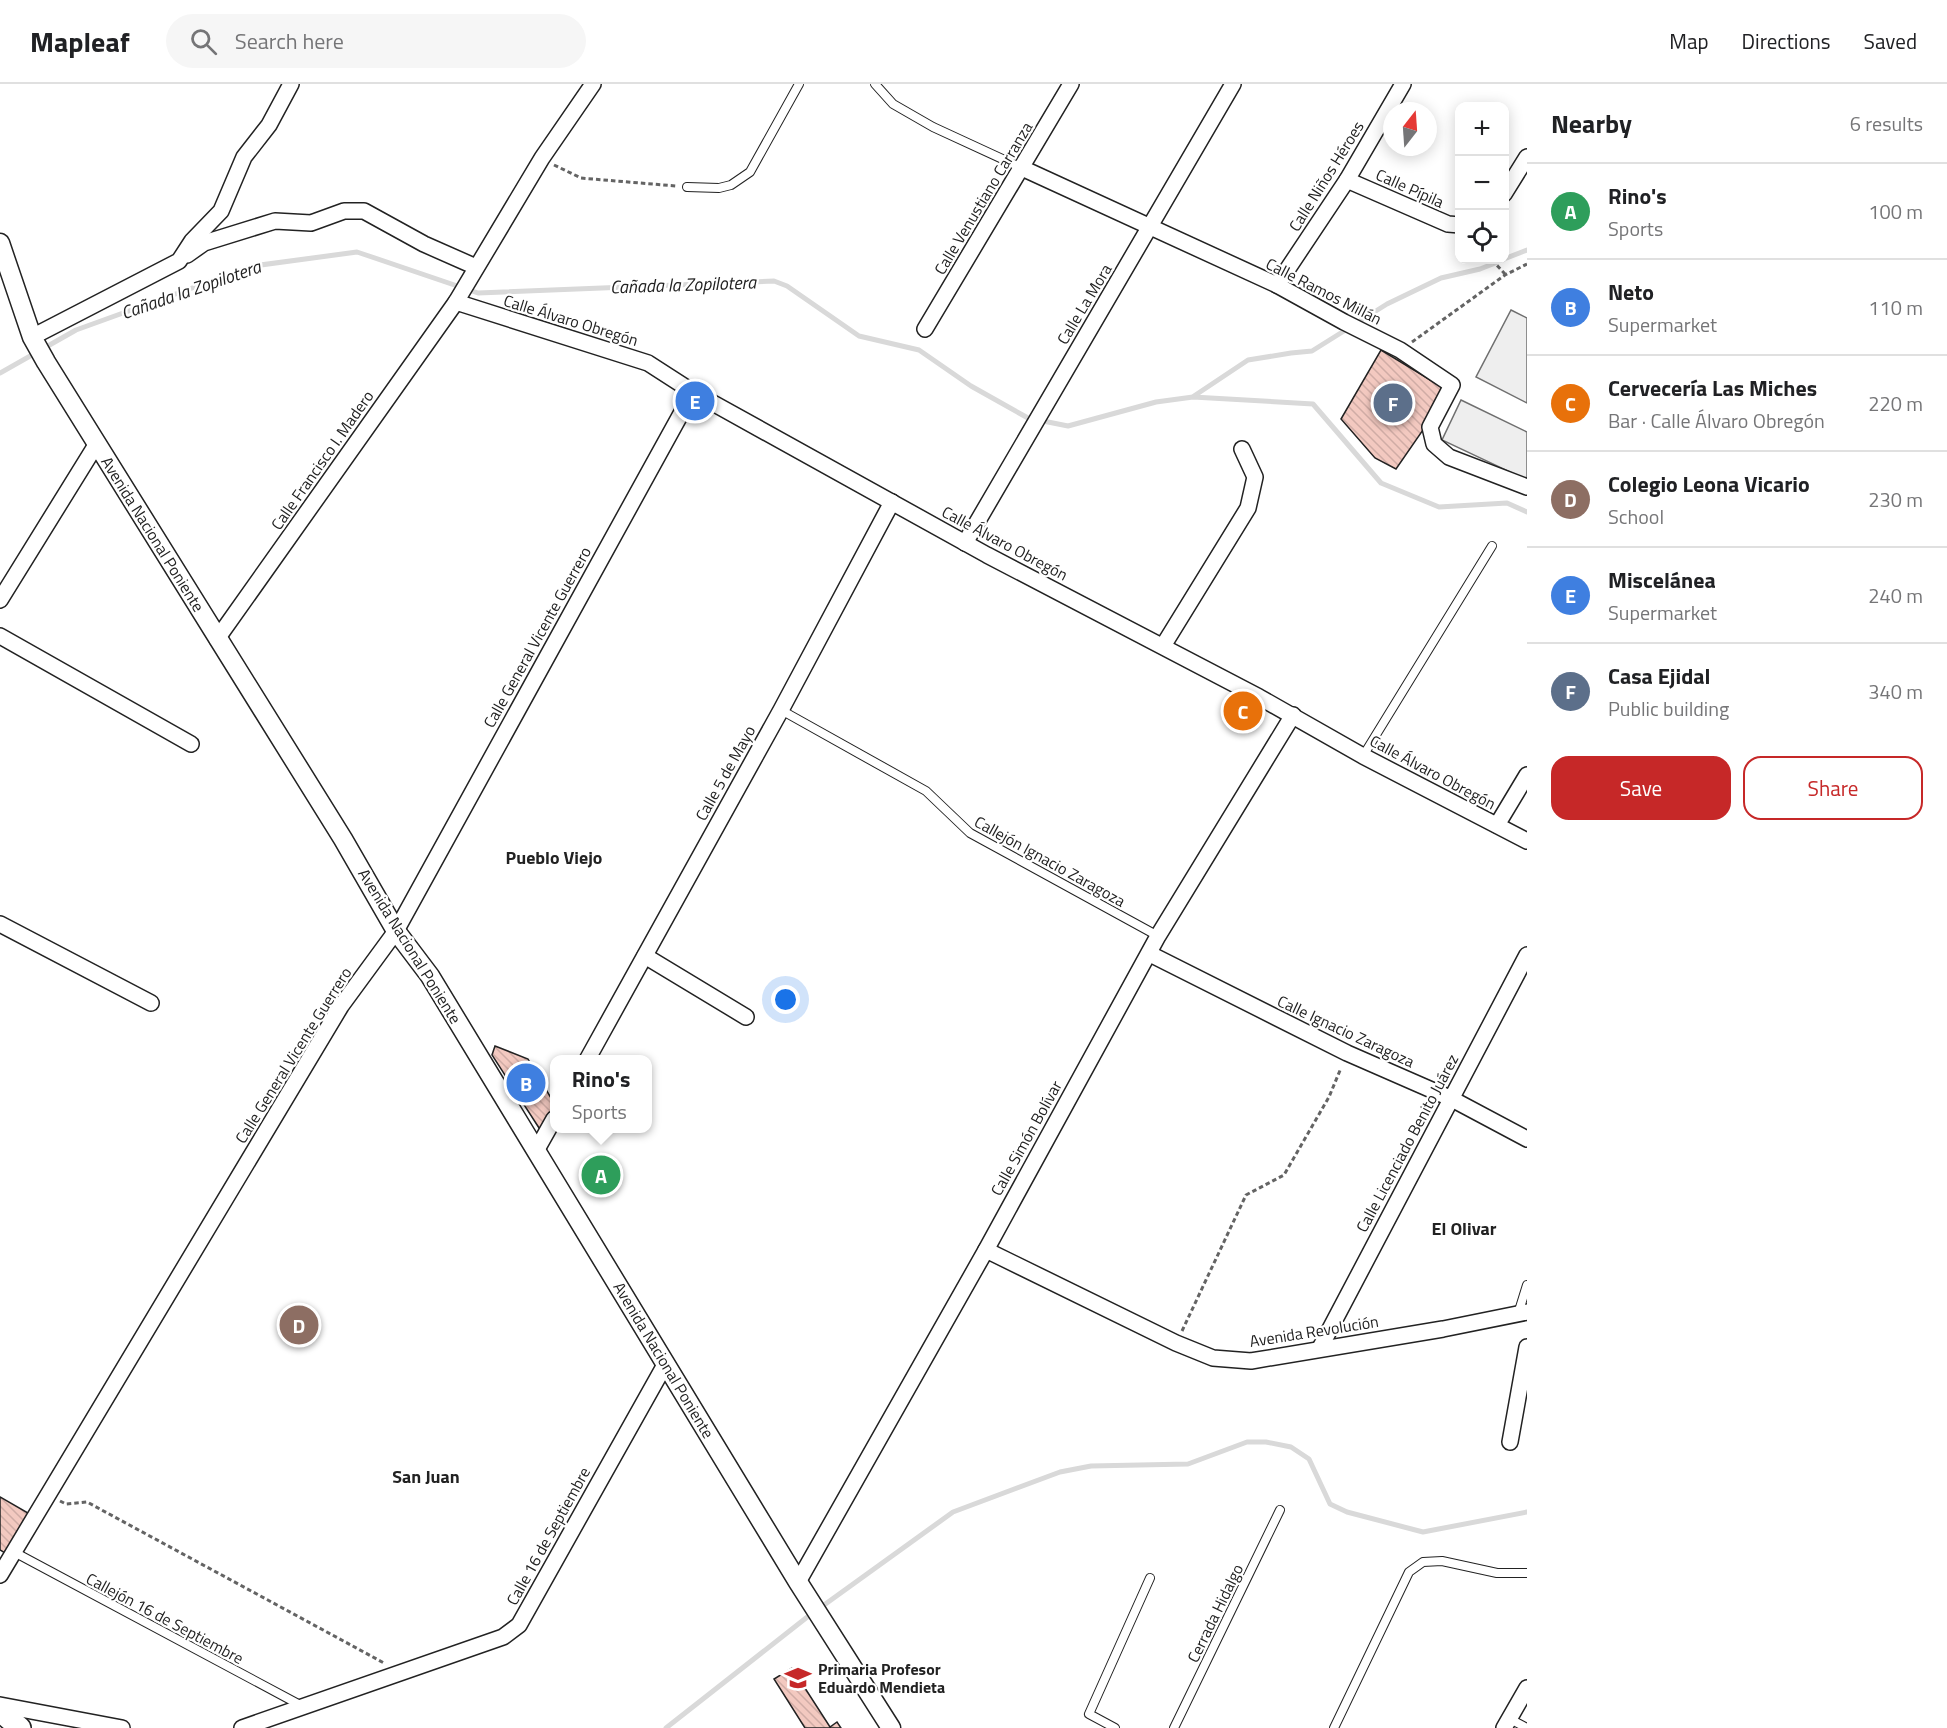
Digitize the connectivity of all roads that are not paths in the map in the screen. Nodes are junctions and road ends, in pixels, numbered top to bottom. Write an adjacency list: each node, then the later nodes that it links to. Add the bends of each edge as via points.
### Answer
1 (291, 84): 16 (street, via 269,125 244,157 221,211)
2 (593, 84): 17 (street)
3 (799, 84): 12 (lane, via 750,172 719,188)
4 (874, 84): 9 (lane, via 893,104 933,127)
5 (1071, 84): 9 (street, Calle Venustiano Carranza)
6 (1233, 84): 14 (street, Calle La Mora)
7 (1403, 84): 10 (street, Calle Niños Héroes)
8 (1527, 157): 11 (street)
9 (1022, 168): 14 (street, Calle Ramos Millán); 20 (street, Calle Venustiano Carranza)
10 (1347, 180): 13 (street, Calle Pípila); 18 (street, Calle Niños Héroes)
11 (1509, 186)
12 (687, 187)
13 (1455, 225)
14 (1151, 228): 18 (street, Calle Ramos Millán); 27 (street, Calle La Mora)
15 (0, 243): 21 (street, Avenida Nacional Poniente)
16 (179, 261): 17 (street, via 204,243 275,221 311,224 344,211 364,211); 21 (street)
17 (476, 267): 19 (street, Calle Francisco I. Madero)
18 (1277, 285): 25 (street, Calle Ramos Millán, via 1400,350 1452,385 1431,428 1434,444 1449,457)
19 (456, 302): 22 (street, Calle Álvaro Obregón, via 648,363); 31 (street, Calle Francisco I. Madero)
20 (925, 329)
21 (32, 337): 23 (street, Avenida Nacional Poniente)
22 (693, 392): 26 (street, Calle Álvaro Obregón); 41 (street, Calle General Vicente Guerrero)
23 (96, 445): 29 (street); 31 (street, Avenida Nacional Poniente)
24 (1242, 449): 32 (street, via 1255,477 1248,508)
25 (1527, 487)
26 (892, 501): 27 (street, Calle Álvaro Obregón); 33 (street, Calle 5 de Mayo)
27 (965, 543): 32 (street, Calle Álvaro Obregón)
28 (1492, 546): 36 (lane)
29 (0, 600)
30 (0, 636): 35 (street)
31 (217, 639): 41 (street, Avenida Nacional Poniente)
32 (1163, 646): 34 (street, Calle Álvaro Obregón)
33 (780, 710): 42 (lane, Callejón Ignacio Zaragoza, via 926,791 970,834); 45 (street, Calle 5 de Mayo)
34 (1293, 715): 36 (street, Calle Álvaro Obregón); 42 (street, Calle Simón Bolívar)
35 (191, 744)
36 (1363, 756): 38 (street, Calle Álvaro Obregón)
37 (1527, 776): 38 (street)
38 (1497, 825): 39 (street, Calle Álvaro Obregón)
39 (1527, 841)
40 (0, 924): 46 (street)
41 (396, 931): 52 (street, Avenida Nacional Poniente, via 430,976); 61 (street, Calle General Vicente Guerrero, via 341,1006)
42 (1158, 936): 43 (street, Calle Simón Bolívar)
43 (1150, 954): 49 (street, Calle Ignacio Zaragoza, via 1347,1053); 53 (street, Calle Simón Bolívar)
44 (1527, 955): 49 (street, Calle Licenciado Benito Juárez)
45 (645, 956): 47 (street); 48 (street, Calle 5 de Mayo)
46 (151, 1003)
47 (746, 1017)
48 (589, 1055)
49 (1450, 1098): 51 (street, Calle Ignacio Zaragoza); 57 (street, Calle Licenciado Benito Juárez)
50 (550, 1127): 52 (street)
51 (1527, 1139)
52 (536, 1151): 58 (street, Avenida Nacional Poniente)
53 (986, 1250): 57 (street, Avenida Revolución, via 1214,1358 1251,1361); 65 (street, Calle Simón Bolívar)
54 (1527, 1286): 55 (lane)
55 (1522, 1313): 57 (street, Avenida Revolución)
56 (1527, 1347): 59 (street)
57 (1320, 1348)
58 (666, 1363): 65 (street, Avenida Nacional Poniente); 68 (street, Calle 16 de Septiembre, via 519,1625 502,1637)
59 (1510, 1443)
60 (1280, 1510): 76 (lane, Cerrada Hidalgo)
61 (14, 1552): 63 (street, Calle General Vicente Guerrero); 68 (lane, Callejón 16 de Septiembre)
62 (1527, 1573): 77 (lane, via 1497,1574 1442,1561 1423,1562 1409,1572)
63 (0, 1575)
64 (1150, 1578): 75 (lane, via 1089,1714)
65 (798, 1582): 74 (street, Avenida Nacional Poniente)
66 (1527, 1688): 70 (street)
67 (0, 1705): 72 (street)
68 (303, 1707): 73 (street, Calle 16 de Septiembre)
69 (0, 1711): 71 (main road)
70 (1507, 1723): 78 (lane)
71 (20, 1728)
72 (122, 1728)
73 (242, 1728)
74 (891, 1728)
75 (1115, 1728)
76 (1174, 1728)
77 (1334, 1728)
78 (1527, 1728)

